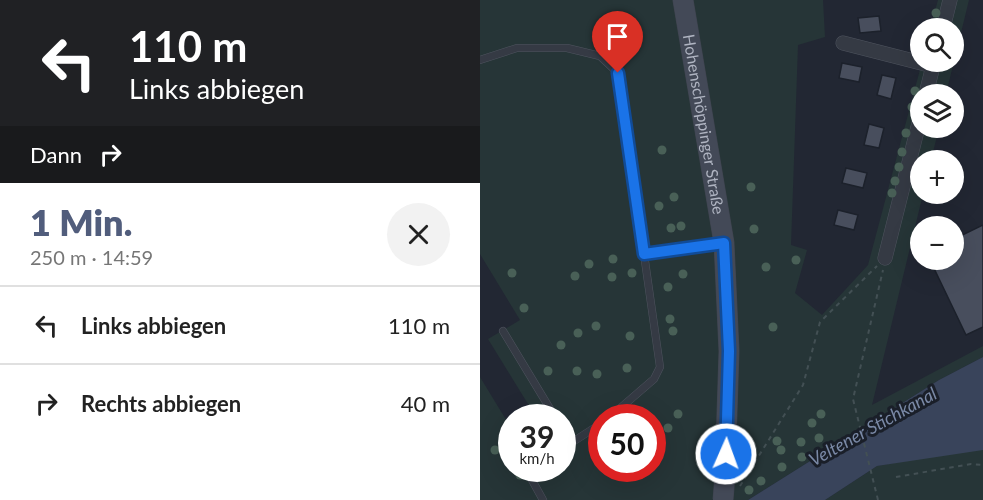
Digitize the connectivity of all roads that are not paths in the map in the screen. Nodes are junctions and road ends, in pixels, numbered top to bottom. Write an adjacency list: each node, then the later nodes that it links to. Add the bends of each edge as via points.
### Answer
1 (682, 0): 8 (main road, Hohenschöppinger Straße)
2 (950, 0): 3 (street)
3 (946, 18)
4 (843, 43): 5 (street)
5 (910, 58)
6 (480, 60): 9 (lane, via 517,48 567,48 600,56 618,73)
7 (915, 138): 10 (street)
8 (724, 243): 9 (lane); 15 (main road, Hohenschöppinger Straße, via 729,351)
9 (644, 254): 13 (lane, via 660,367 654,379)
10 (885, 258)
11 (503, 331): 12 (lane)
12 (547, 404)
13 (625, 404)
14 (533, 482): 16 (lane)
15 (727, 488)
16 (543, 500)

